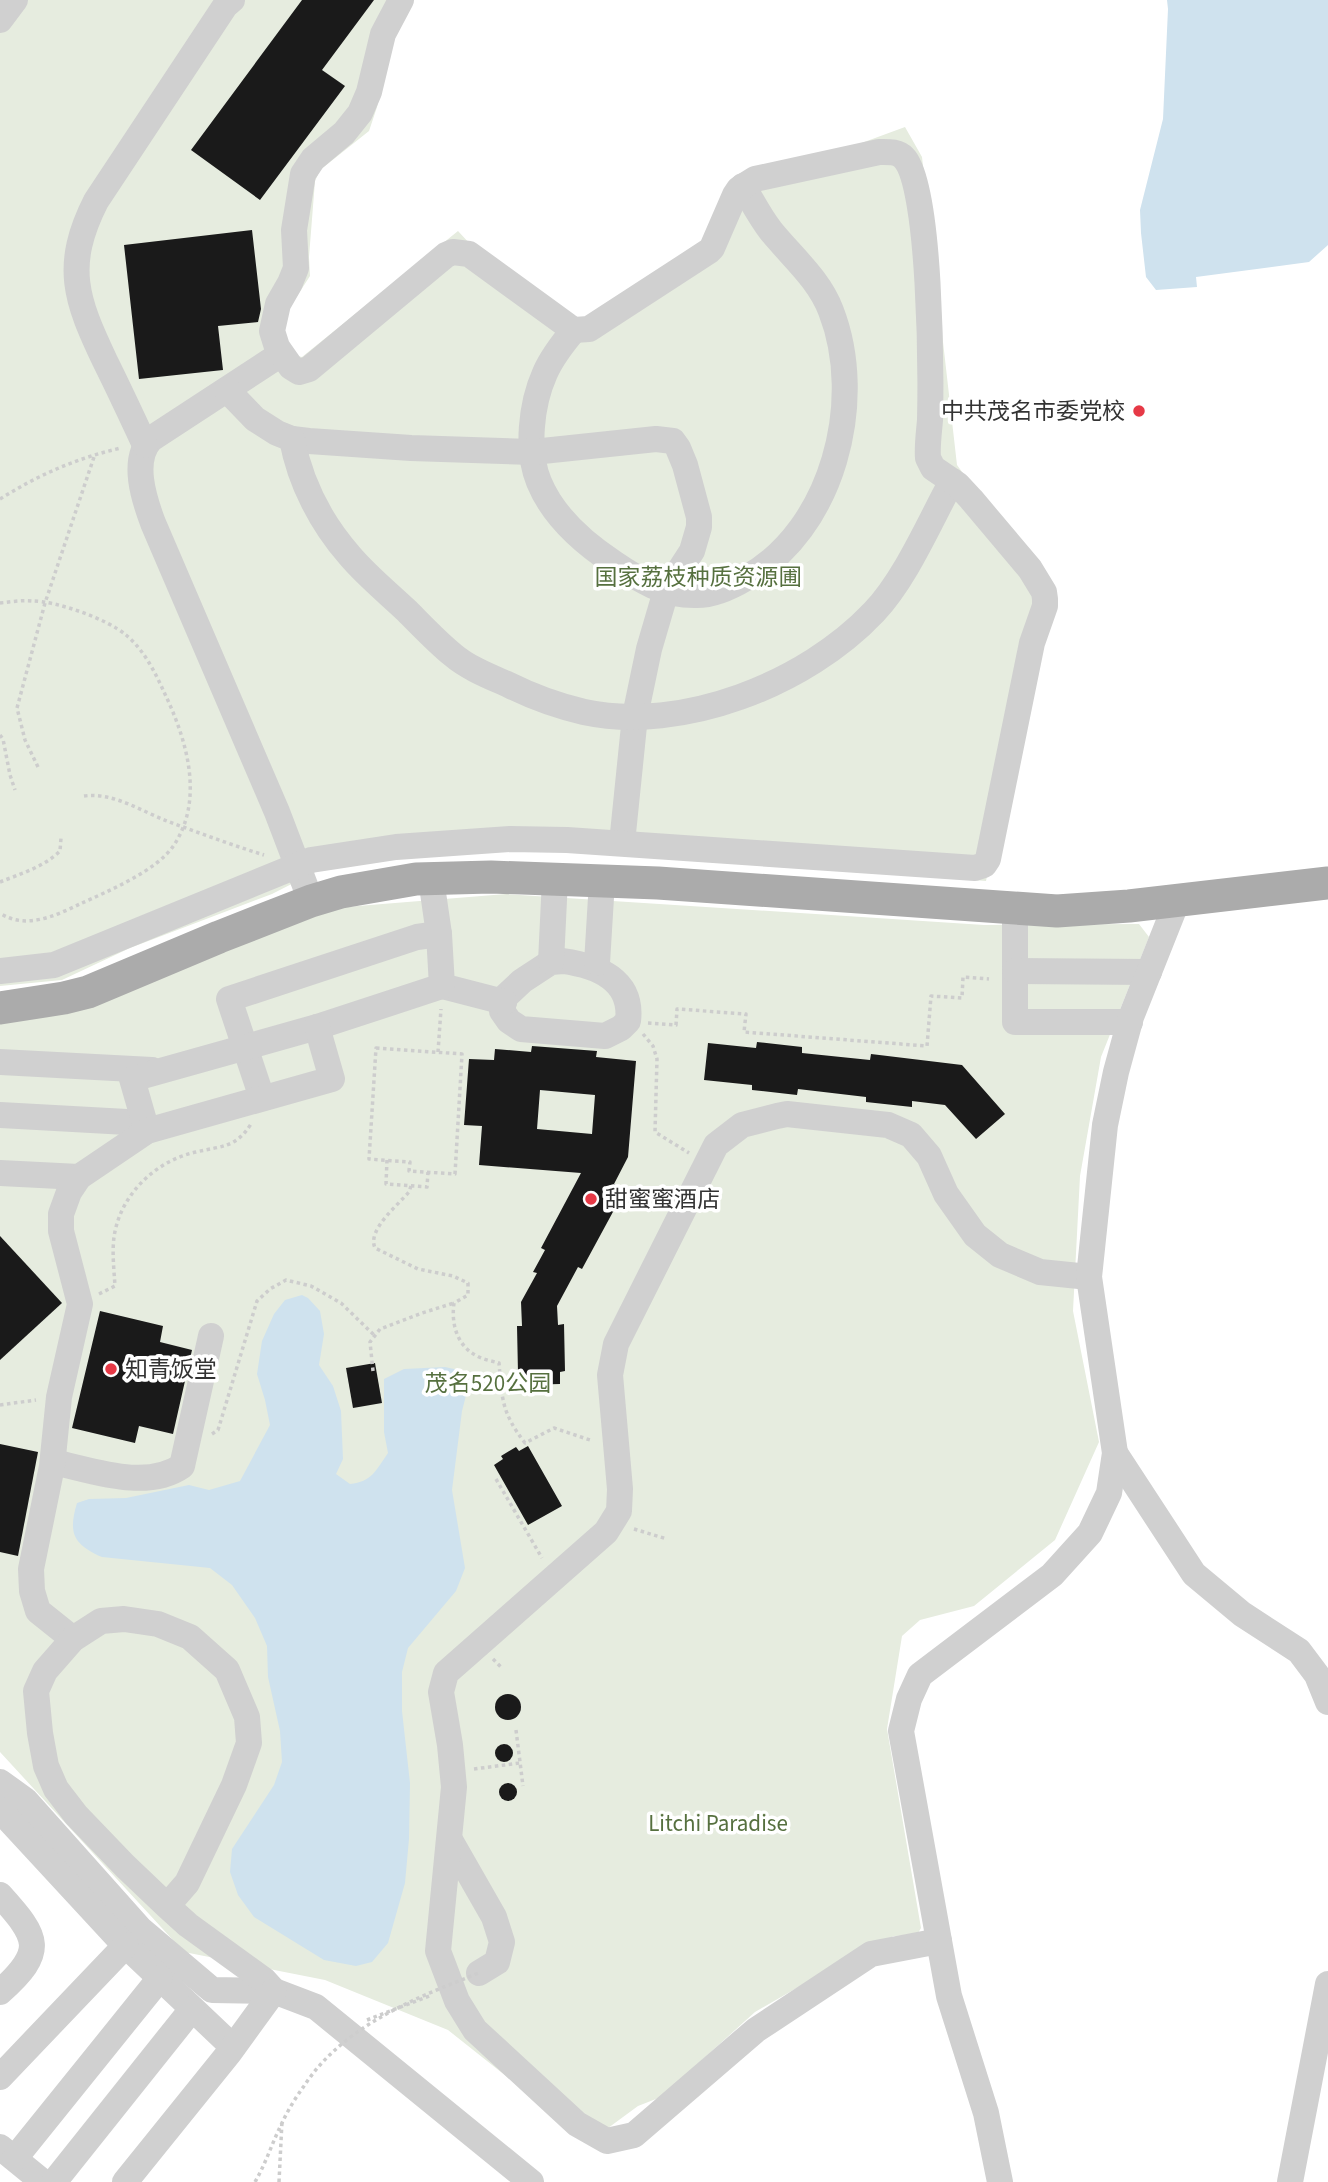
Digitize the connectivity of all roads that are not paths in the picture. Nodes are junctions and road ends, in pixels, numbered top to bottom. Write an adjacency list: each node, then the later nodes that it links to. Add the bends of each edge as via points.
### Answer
1 (232, 0): 8 (street, via 102,193 84,225 79,248 76,275 83,312)
2 (401, 0): 5 (street, via 383,34 360,113 303,174 294,230 296,268 272,321)
3 (743, 186): 4 (street, via 709,251 594,327); 10 (street, via 766,175 879,152 905,159 913,176 924,234 928,458 933,468); 11 (street, via 770,230 821,290 834,317 844,370 838,443 819,501 801,528 762,569 700,596)
4 (574, 330): 5 (street, via 469,254 453,252 309,369 299,372 291,368); 9 (street, via 544,374 535,406)
5 (281, 354): 6 (street)
6 (226, 390): 7 (street, via 256,419); 8 (street)
7 (292, 439): 9 (street); 12 (street, via 318,512 332,533 351,558 455,657 538,699 586,712)
8 (144, 448): 14 (street, via 141,468 146,504)
9 (533, 452): 11 (street, via 540,483 558,513 589,547); 11 (street, via 673,441 685,465 699,527 692,551)
10 (952, 481): 12 (street, via 893,590 841,642 798,671 732,700 694,710); 13 (street, via 1030,569 1045,599 984,865 975,868)
11 (666, 591): 12 (street)
12 (635, 716): 13 (street)
13 (622, 843): 14 (street, via 459,841 352,852)
14 (296, 865): 20 (street); 25 (street, via 54,965)
15 (431, 879): 16 (main road); 20 (main road); 22 (street)
16 (555, 879): 17 (main road); 23 (street)
17 (602, 881): 21 (main road); 24 (street)
18 (1328, 883): 19 (main road)
19 (1178, 899): 21 (main road, via 1075,910); 27 (street)
20 (311, 901): 30 (main road, via 88,992)
21 (1015, 909): 26 (street)
22 (439, 934): 28 (street); 33 (street, via 417,937 229,999)
23 (551, 962): 29 (street, via 522,981); 29 (street, via 585,964 617,983 629,1001 628,1021 605,1036 521,1029 502,1011)
24 (597, 963)
25 (0, 971)
26 (1015, 971): 27 (street); 31 (street, via 1015,1022)
27 (1149, 972): 31 (street)
28 (442, 986): 29 (street); 32 (street)
29 (504, 1002)
30 (0, 1008)
31 (1130, 1022): 41 (street, via 1105,1125)
32 (317, 1027): 33 (street); 36 (street, via 332,1079)
33 (245, 1047): 35 (street); 36 (street)
34 (0, 1062): 35 (street)
35 (162, 1071): 38 (street, via 132,1079)
36 (264, 1098): 38 (street)
37 (0, 1115): 38 (street)
38 (146, 1127): 40 (street)
39 (0, 1173): 40 (street)
40 (79, 1177): 44 (street, via 61,1214 79,1304 59,1397)
41 (1089, 1278): 43 (street); 49 (street, via 1040,1272 1000,1255 975,1235 946,1194 929,1156 911,1135 888,1125 787,1114 737,1127 716,1145 615,1344 610,1375 619,1511 606,1532 446,1673 441,1692 454,1787)
42 (211, 1336): 44 (street, via 182,1466 158,1477 124,1476)
43 (1115, 1453): 46 (street, via 1194,1574 1241,1614 1299,1651 1317,1675); 52 (street, via 1109,1493 1090,1533 1052,1575 920,1675 909,1699 901,1731)
44 (52, 1462): 45 (street, via 30,1570 32,1591 37,1611)
45 (73, 1639): 51 (street, via 36,1691 46,1766 76,1815); 51 (street, via 101,1621 124,1619 158,1624 190,1637 227,1670 247,1717 250,1743 234,1785 187,1883)
46 (1328, 1702)
47 (0, 1782): 57 (street, via 25,1800 140,1929 212,1990)
48 (0, 1810): 53 (street)
49 (450, 1840): 52 (street, via 438,1951 457,2001 475,2030 577,2124 607,2141 634,2135 756,2030 871,1954); 54 (street, via 494,1917 502,1942 497,1962)
50 (0, 1895): 58 (street, via 29,1929 32,1941 27,1965)
51 (167, 1906): 57 (street)
52 (939, 1941): 67 (street, via 949,1996 986,2113)
53 (126, 1945): 55 (street); 61 (street)
54 (479, 1973)
55 (160, 1978): 59 (street); 62 (street)
56 (1328, 1984): 68 (street)
57 (274, 1991): 60 (street); 66 (street, via 316,2007)
58 (0, 1992)
59 (192, 2009): 60 (street); 64 (street)
60 (233, 2047): 65 (street)
61 (0, 2077)
62 (8, 2153): 63 (street)
63 (43, 2182)
64 (54, 2182)
65 (125, 2182)
66 (531, 2182)
67 (1000, 2182)
68 (1290, 2182)

